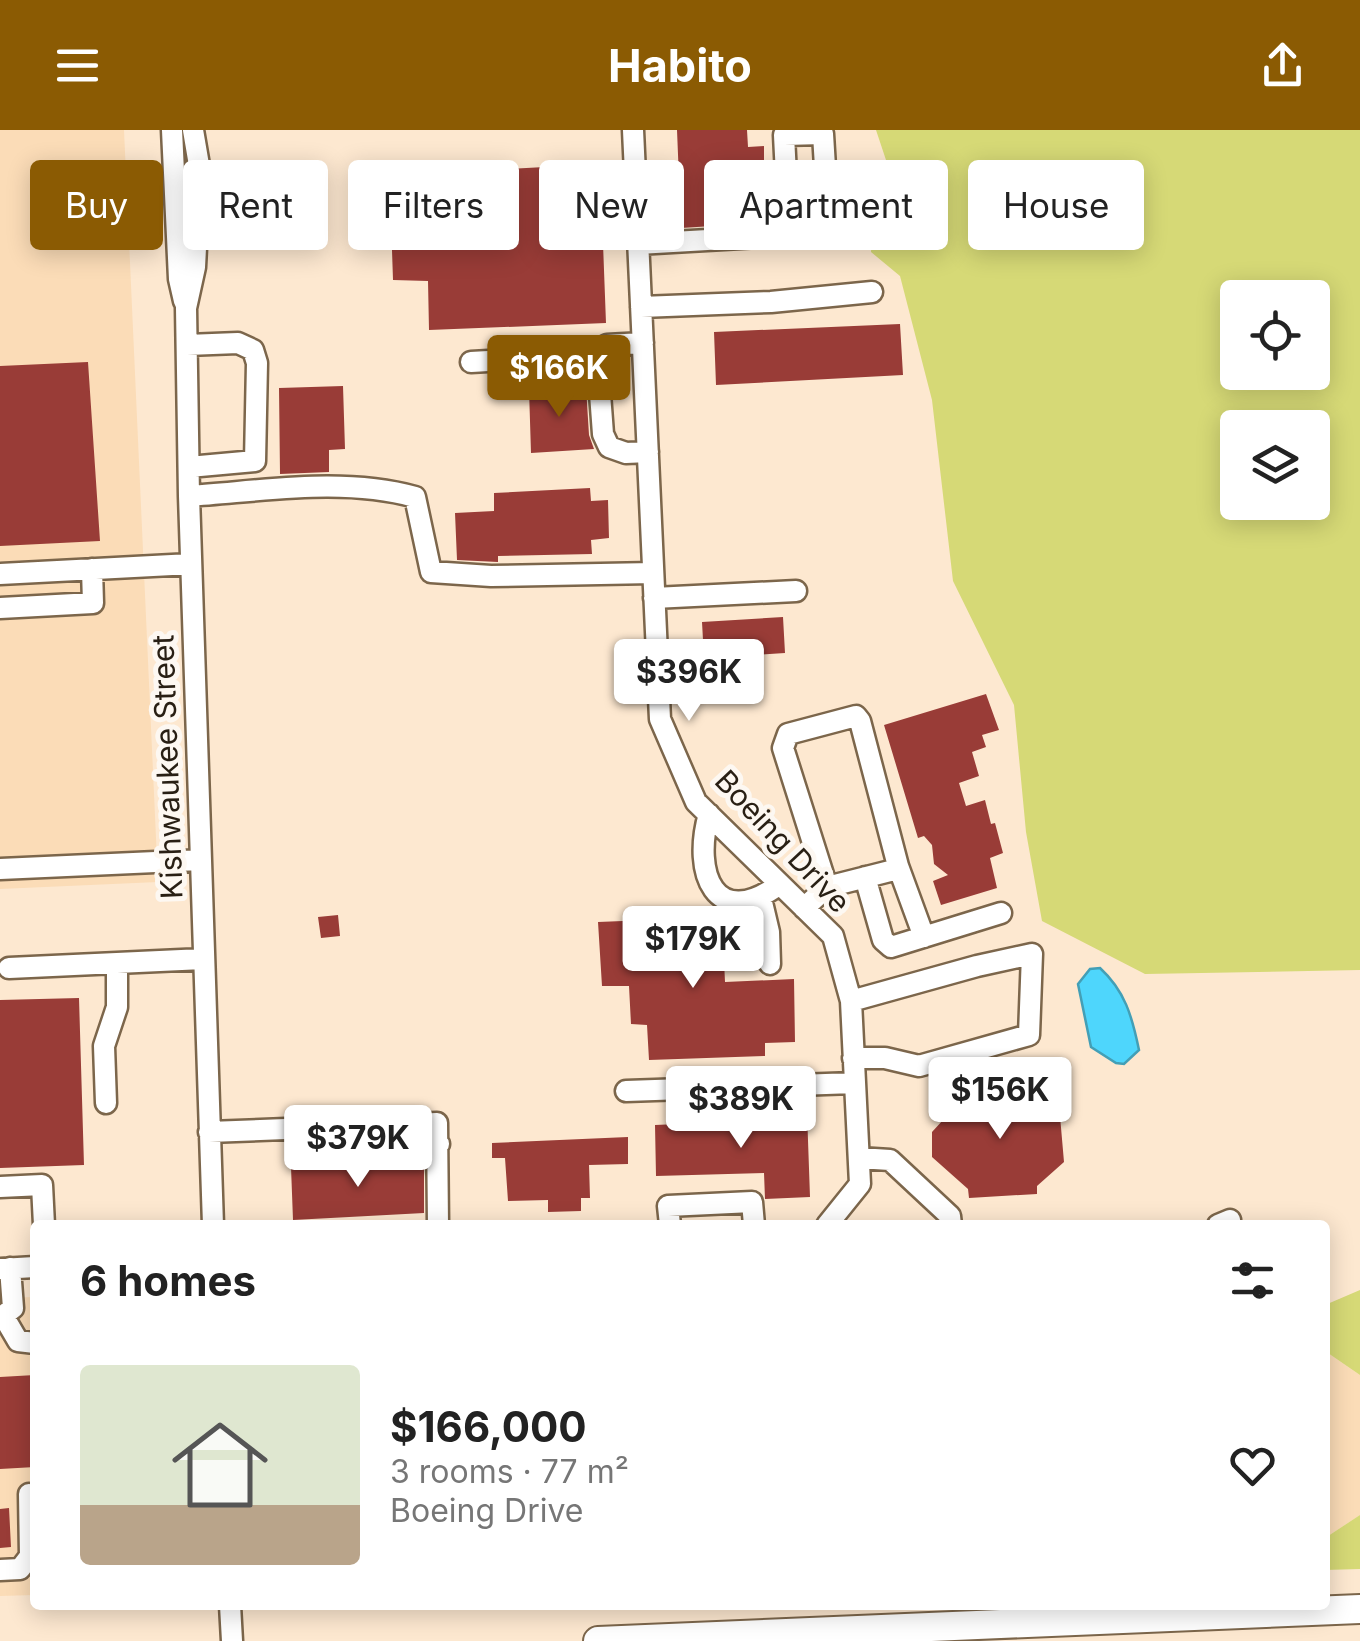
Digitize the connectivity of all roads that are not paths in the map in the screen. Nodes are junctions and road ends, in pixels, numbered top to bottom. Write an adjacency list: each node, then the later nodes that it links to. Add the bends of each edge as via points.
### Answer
1 (172, 130): 9 (street, Kishwaukee Street)
2 (193, 130): 9 (street, Kishwaukee Street, via 200,171)
3 (633, 130): 4 (street, Boeing Drive)
4 (634, 160)
5 (789, 236): 5 (street, via 829,234 823,134 784,135)
6 (638, 250): 8 (street, Boeing Drive)
7 (872, 292): 8 (street)
8 (641, 307): 10 (street, Boeing Drive)
9 (186, 308): 11 (street, Kishwaukee Street)
10 (642, 343): 12 (street, via 607,345); 14 (street, Boeing Drive)
11 (187, 345): 15 (street, Kishwaukee Street); 15 (street, via 238,343 253,350 257,363 255,460)
12 (597, 353): 13 (street); 14 (street, via 609,447)
13 (470, 362)
14 (648, 452): 20 (street, Boeing Drive)
15 (189, 467): 16 (street, Kishwaukee Street)
16 (189, 496): 17 (street, Kishwaukee Street); 20 (street, via 380,487 415,497 431,572)
17 (191, 564): 18 (street); 25 (street, Kishwaukee Street)
18 (92, 570): 19 (street); 23 (street, via 94,603)
19 (0, 574)
20 (653, 574): 22 (street, Boeing Drive)
21 (796, 591): 22 (street)
22 (654, 598): 24 (street, Boeing Drive, via 660,719 696,802)
23 (0, 608)
24 (708, 814): 29 (street, Boeing Drive); 31 (street, via 702,836 710,886 724,898)
25 (200, 860): 27 (street); 35 (street, Kishwaukee Street)
26 (898, 866): 28 (street); 30 (street, via 860,721 848,716 788,734 783,748); 34 (street)
27 (0, 869)
28 (865, 877): 30 (street); 34 (street, via 886,944)
29 (780, 884): 31 (street); 32 (street, Boeing Drive)
30 (827, 887): 32 (street)
31 (761, 898): 37 (street)
32 (804, 908): 39 (street, Boeing Drive, via 833,936)
33 (1001, 913): 34 (street)
34 (924, 937)
35 (203, 960): 36 (street); 44 (street, Kishwaukee Street)
36 (117, 964): 38 (street); 43 (street, via 117,1007 104,1046)
37 (770, 964)
38 (9, 968)
39 (851, 1001): 40 (street, Boeing Drive); 40 (street, via 1032,954 1029,1035 919,1066)
40 (853, 1058): 41 (street, Boeing Drive)
41 (854, 1082): 42 (street); 45 (street, Boeing Drive)
42 (626, 1091)
43 (106, 1103)
44 (209, 1132): 48 (street, Kishwaukee Street); 49 (street, via 437,1128)
45 (858, 1158): 52 (street, Boeing Drive, via 860,1184); 53 (street, via 890,1160)
46 (0, 1186): 47 (street, via 42,1185)
47 (44, 1220)
48 (212, 1220)
49 (438, 1220)
50 (669, 1220): 51 (street, via 668,1206 752,1202)
51 (754, 1220)
52 (831, 1220)
53 (950, 1220)
54 (30, 1267): 55 (street)
55 (5, 1268): 56 (street, via 12,1308)
56 (2, 1317): 57 (street, via 18,1341)
57 (30, 1342)
58 (30, 1494): 59 (street, via 30,1556 20,1569)
59 (0, 1570)
60 (1360, 1609): 63 (highway)
61 (230, 1610): 62 (street)
62 (232, 1641)
63 (598, 1641)

